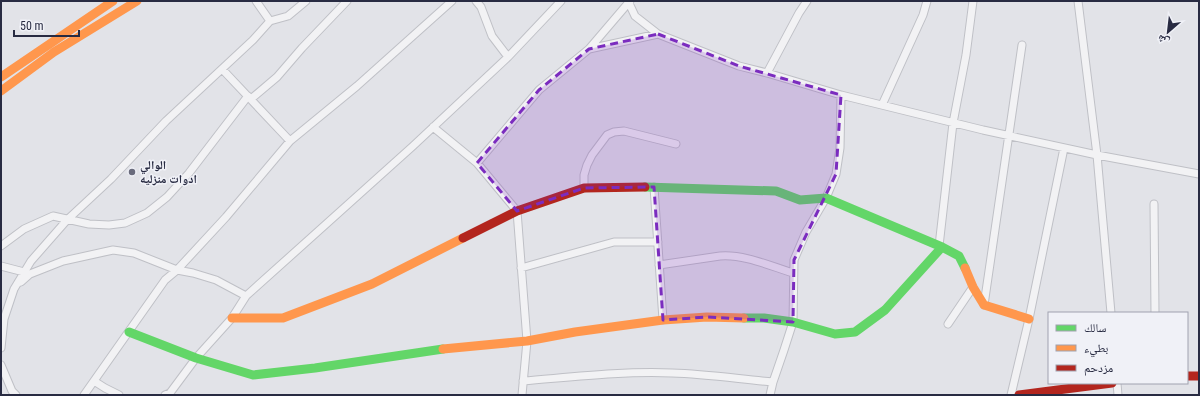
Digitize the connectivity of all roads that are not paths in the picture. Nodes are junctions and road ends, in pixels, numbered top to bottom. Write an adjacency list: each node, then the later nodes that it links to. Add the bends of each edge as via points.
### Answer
1 (113, 1): 21 (street)
2 (137, 1): 22 (street, via 54,52)
3 (306, 1): 14 (street, via 288,16)
4 (347, 1): 24 (street, via 277,77)
5 (452, 1): 29 (street, via 357,86)
6 (476, 1): 18 (street, via 481,7 492,36)
7 (561, 1): 18 (street)
8 (629, 1): 15 (street, via 635,16); 17 (street)
9 (807, 1): 20 (street, via 798,13)
10 (927, 1): 25 (street, via 923,16)
11 (973, 1): 26 (street)
12 (1078, 1): 32 (street)
13 (260, 3): 14 (street)
14 (270, 22): 19 (street)
15 (658, 34): 17 (street); 20 (street, via 739,66)
16 (1022, 45): 28 (street)
17 (590, 49): 33 (street, via 539,90)
18 (508, 57): 27 (street)
19 (222, 68): 24 (street); 40 (street)
20 (767, 73): 23 (street)
21 (1, 77)
22 (1, 91)
23 (841, 95): 25 (street); 37 (street, via 839,154 836,174)
24 (250, 98): 29 (street); 40 (street, via 189,173 167,197 147,213 125,223 109,225)
25 (882, 105): 26 (street)
26 (953, 123): 28 (street); 43 (street)
27 (433, 127): 33 (street); 52 (street)
28 (1009, 136): 31 (street); 53 (street)
29 (290, 141): 47 (street)
30 (676, 144): 36 (street, via 624,131 607,135 587,165)
31 (1064, 148): 32 (street); 57 (street)
32 (1097, 155): 34 (street); 54 (street)
33 (477, 163): 39 (street)
34 (1199, 174)
35 (654, 187): 36 (street); 37 (street, via 776,191 800,200); 41 (street)
36 (584, 188): 39 (street)
37 (826, 198): 43 (street); 49 (street, via 806,232 794,260)
38 (1154, 204): 55 (street)
39 (518, 211): 46 (street); 56 (street, via 372,284 283,318)
40 (67, 220): 42 (street, via 53,216 24,229); 48 (street)
41 (658, 242): 44 (street); 46 (street, via 614,242)
42 (1, 246)
43 (941, 246): 50 (street, via 959,256); 59 (street, via 885,310 855,332 835,334)
44 (659, 265): 49 (street, via 730,255); 58 (street)
45 (1, 266): 48 (street)
46 (522, 268): 62 (street)
47 (177, 270): 51 (street, via 134,253 113,250 63,261 36,271); 52 (street, via 216,280); 61 (street, via 165,280)
48 (24, 272): 51 (street)
49 (793, 273): 59 (street)
50 (973, 287): 53 (street); 60 (street)
51 (14, 289): 63 (street, via 4,319)
52 (246, 296): 56 (street)
53 (984, 305): 57 (street)
54 (1110, 312)
55 (1155, 312)
56 (232, 318): 64 (street)
57 (1029, 319): 79 (street)
58 (663, 320): 59 (street, via 707,317 764,318); 62 (street)
59 (793, 322): 70 (street)
60 (948, 324)
61 (129, 332): 64 (street); 68 (street)
62 (527, 341): 64 (street, via 446,348 253,375); 69 (street)
63 (1, 348)
64 (196, 358): 76 (street, via 170,393)
65 (1, 365): 73 (street)
66 (1188, 376): 67 (street)
67 (1199, 376)
68 (94, 381): 74 (street); 75 (street)
69 (523, 381): 70 (street, via 614,373 673,373); 77 (street)
70 (773, 382): 78 (street)
71 (1104, 384): 80 (street)
72 (1116, 384): 81 (street)
73 (16, 395)
74 (84, 395)
75 (119, 395)
76 (165, 395)
77 (522, 395)
78 (770, 395)
79 (1011, 395)
80 (1019, 395)
81 (1118, 395)

